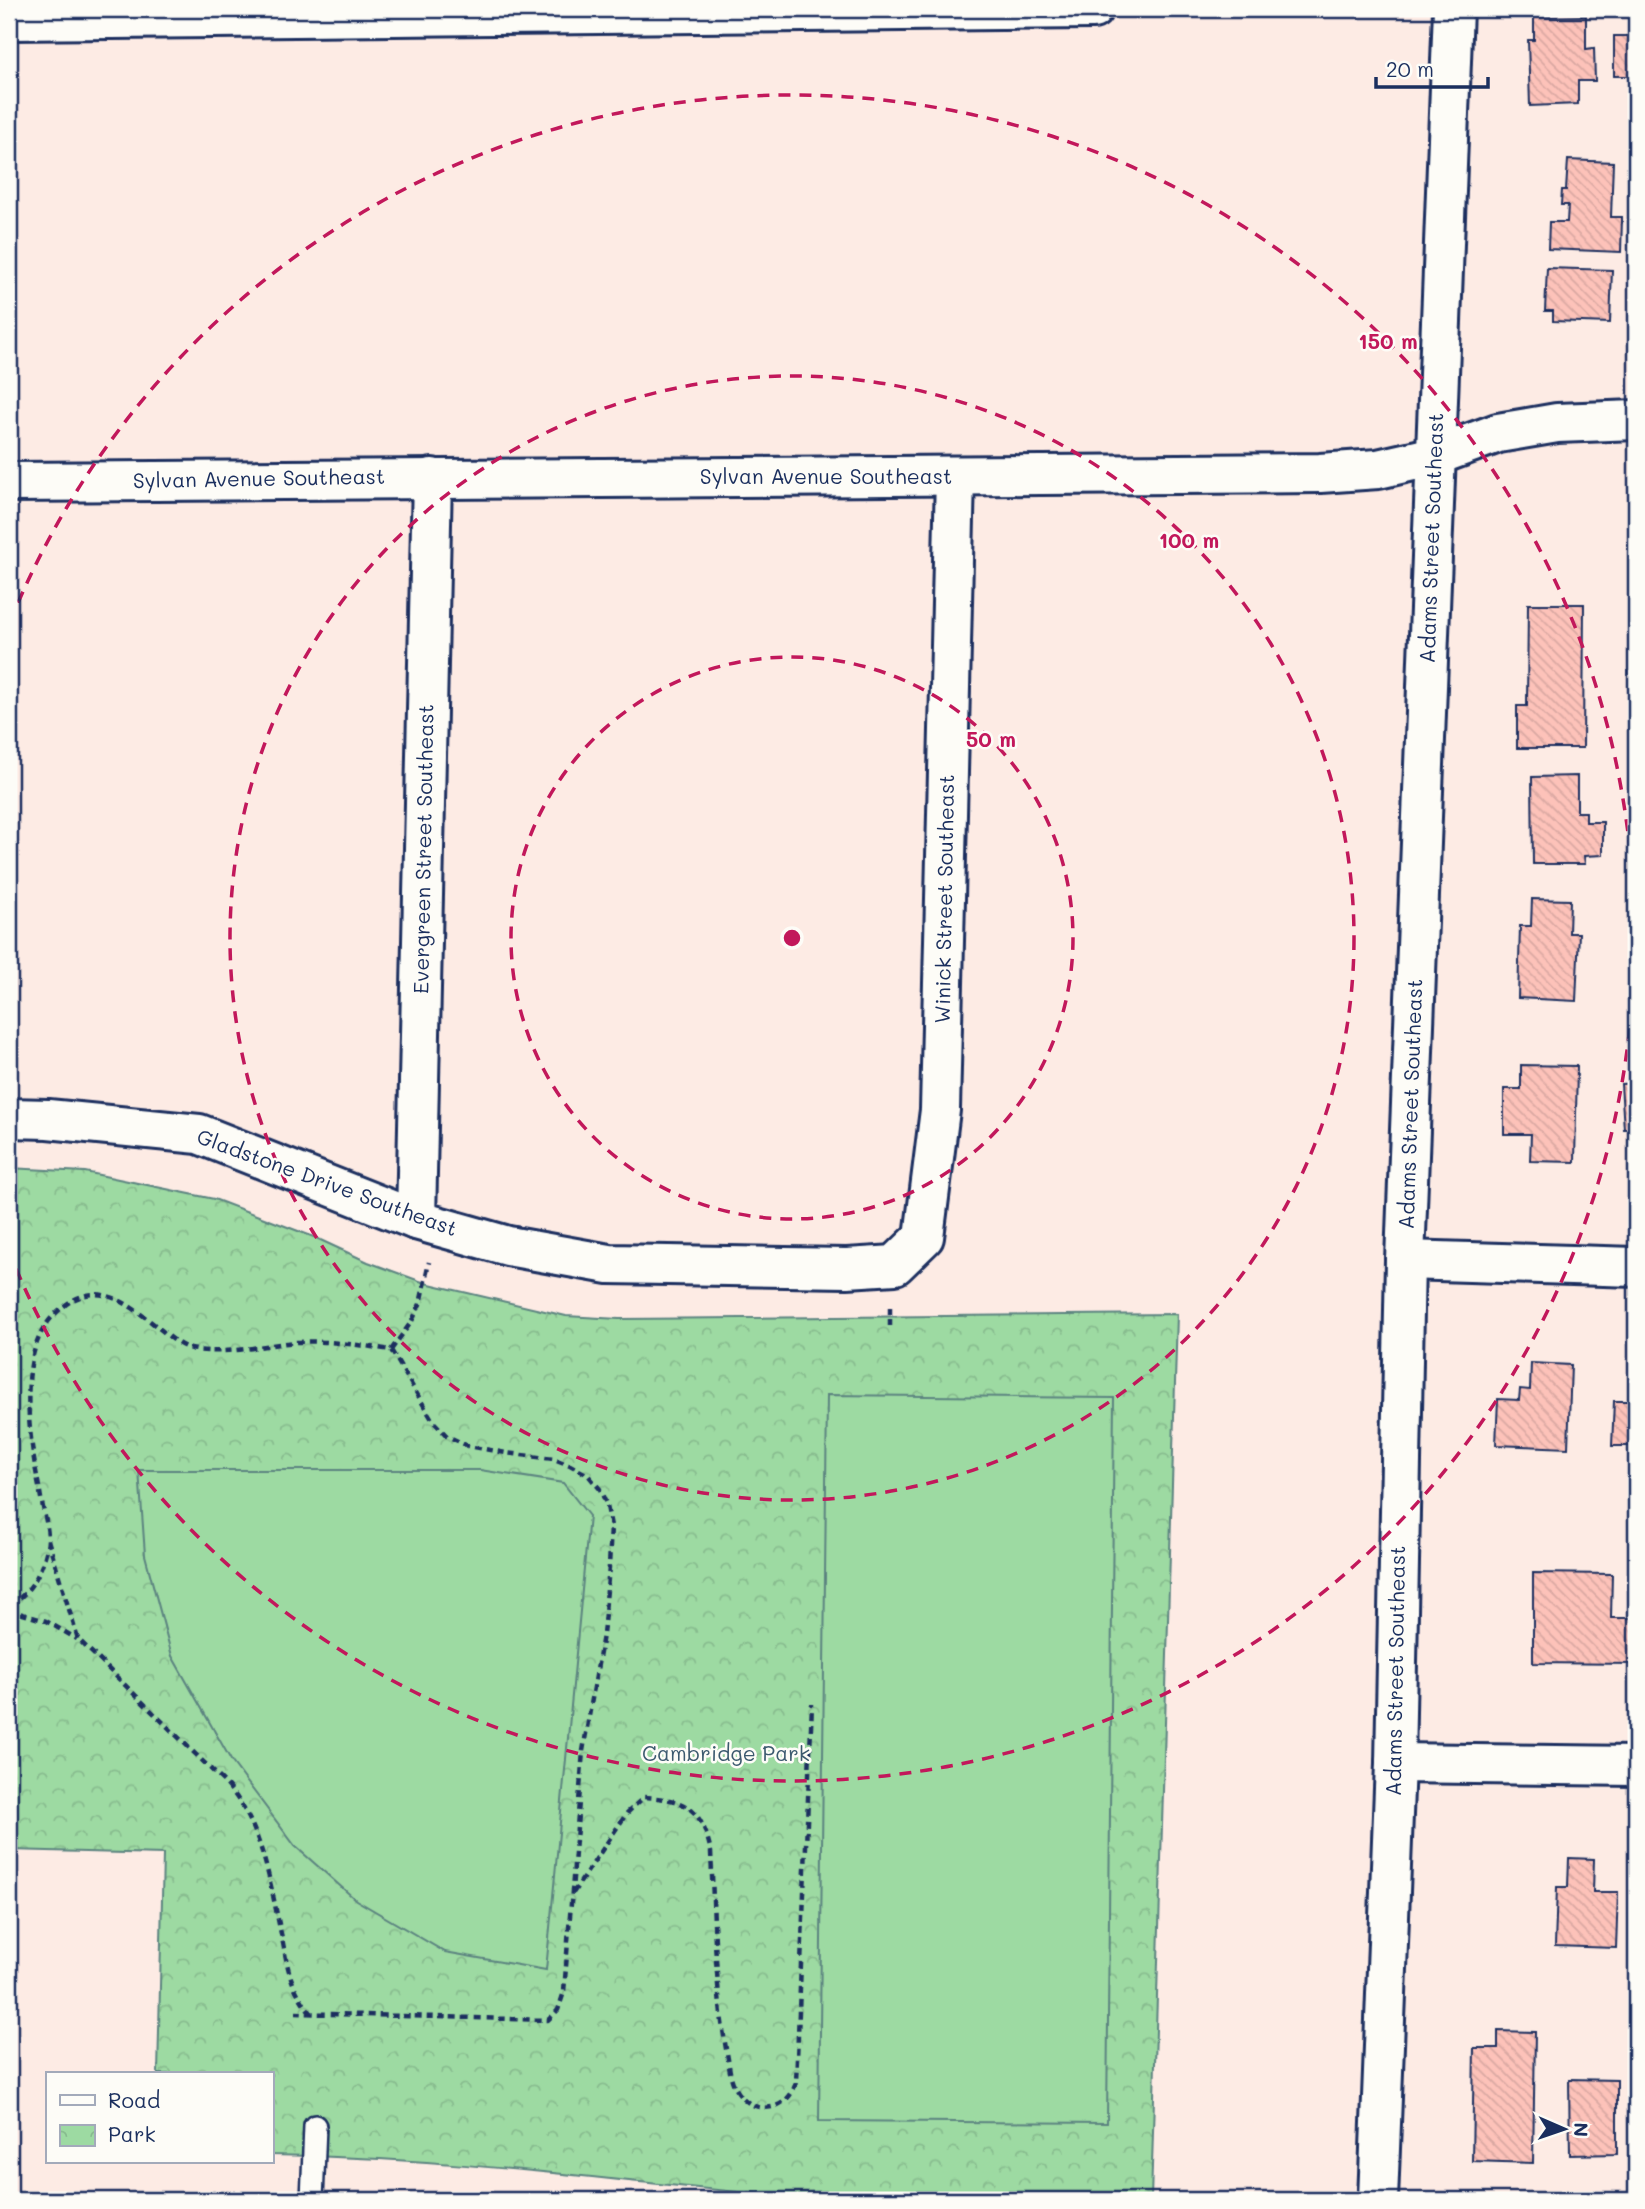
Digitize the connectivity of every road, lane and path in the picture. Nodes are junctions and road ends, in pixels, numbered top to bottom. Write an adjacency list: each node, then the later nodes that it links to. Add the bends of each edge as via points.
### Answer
1 (1093, 9): 3 (street)
2 (1454, 9): 5 (street, Adams Street Southeast)
3 (9, 20)
4 (1636, 420): 5 (street, Sylvan Avenue Southeast, via 1557,423 1498,433)
5 (1435, 456): 6 (street, Sylvan Avenue Southeast, via 1378,469 1320,473); 12 (street, Adams Street Southeast)
6 (955, 476): 7 (street, Sylvan Avenue Southeast); 11 (street, Winick Street Southeast, via 940,1110)
7 (432, 478): 8 (street, Sylvan Avenue Southeast); 10 (street, Evergreen Street Southeast)
8 (9, 482)
9 (9, 1118): 10 (street, Gladstone Drive Southeast, via 199,1134)
10 (426, 1223): 11 (street, Gladstone Drive Southeast, via 508,1246 609,1265 895,1265); 14 (path, via 420,1304)
11 (925, 1237)
12 (1405, 1260): 13 (street); 20 (street, Adams Street Southeast)
13 (1636, 1267)
14 (391, 1350): 15 (path, via 323,1342 223,1351 190,1349 122,1300 88,1294 72,1300 43,1328 29,1387 31,1441); 22 (path, via 433,1421 447,1436 468,1446 570,1465 600,1489 607,1506 611,1526 603,1635 583,1751)
15 (48, 1538): 16 (path, via 43,1566 25,1592); 18 (path)
16 (9, 1604)
17 (9, 1611): 18 (path, via 46,1621)
18 (78, 1639): 24 (path, via 238,1797 261,1852 297,1996)
19 (812, 1704): 22 (path, via 796,2082 787,2099 766,2109 754,2106 734,2085 719,1991 711,1852 707,1832 690,1808 679,1801 644,1797 627,1813)
20 (1395, 1763): 21 (street); 27 (street, Adams Street Southeast)
21 (1636, 1766)
22 (572, 1893): 24 (path, via 564,1992 558,2010 548,2020)
23 (296, 2013): 24 (path)
24 (311, 2013)
25 (316, 2126): 26 (lane)
26 (312, 2200)
27 (1378, 2200)

